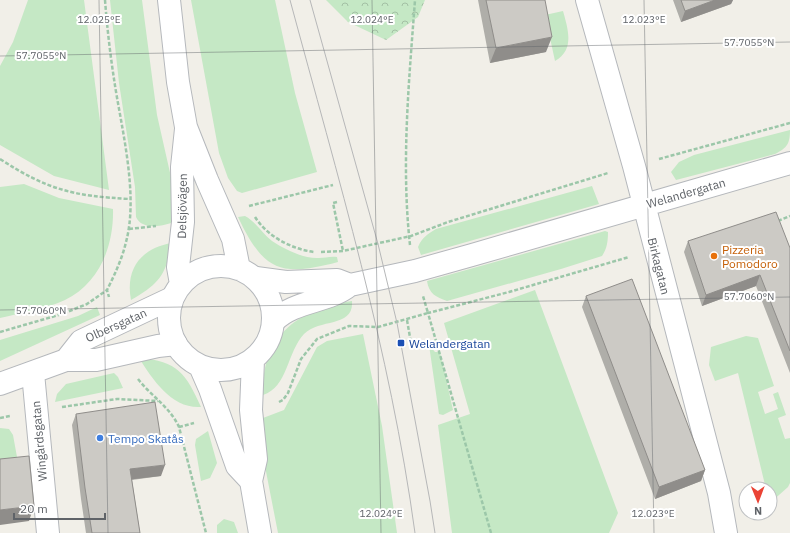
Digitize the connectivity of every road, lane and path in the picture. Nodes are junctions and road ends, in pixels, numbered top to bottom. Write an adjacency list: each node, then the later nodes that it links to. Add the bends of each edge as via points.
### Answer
1 (105, 0): 10 (path)
2 (169, 0): 6 (street, Delsjövägen)
3 (415, 0): 16 (path, via 406,155)
4 (587, 0): 9 (street, Birkagatan)
5 (790, 123): 9 (path)
6 (186, 127): 20 (street, Delsjövägen); 23 (street, Delsjövägen, via 182,167 183,222)
7 (0, 159): 10 (path, via 37,181 55,188 94,197)
8 (790, 163): 12 (street, Welandergatan)
9 (634, 166): 12 (street, Birkagatan); 16 (path, via 448,222)
10 (130, 199): 22 (path, via 126,242 118,268)
11 (337, 202): 18 (path, via 333,203)
12 (644, 205): 17 (street, Birkagatan); 19 (street, Welandergatan)
13 (248, 206): 18 (path, via 265,228 292,246 316,252)
14 (790, 216): 15 (path)
15 (774, 222)
16 (411, 236): 18 (path); 19 (path)
17 (654, 250): 25 (path); 46 (street, Birkagatan, via 719,492)
18 (343, 251)
19 (415, 271): 21 (street, Welandergatan); 25 (path)
20 (248, 273): 21 (street, via 286,282 337,280); 23 (street, via 223,265 207,267 192,274); 27 (street, Delsjövägen, via 264,287 270,298)
21 (350, 286): 27 (street, Welandergatan, via 343,291 297,306)
22 (107, 290): 24 (path); 28 (path, via 87,304 62,314)
23 (177, 291): 30 (street, Delsjövägen, via 169,314 170,329); 31 (street, Olbersgatan, via 81,341)
24 (111, 301)
25 (428, 313): 26 (path); 45 (path)
26 (407, 320): 29 (path); 38 (path, via 378,327 349,326 317,339 301,359 286,396)
27 (274, 321): 32 (street, Delsjövägen, via 268,343)
28 (0, 332)
29 (410, 343)
30 (176, 344): 31 (street, Olbersgatan, via 96,360); 33 (street, Delsjövägen, via 184,355)
31 (66, 360): 34 (street, Olbersgatan)
32 (253, 360): 33 (street, Delsjövägen, via 225,370); 41 (street, via 251,410 256,459)
33 (200, 366): 41 (street, via 237,466)
34 (33, 373): 36 (street, Olbersgatan); 39 (street, Wingårdsgatan)
35 (135, 376): 37 (path)
36 (0, 384)
37 (159, 401): 39 (path, via 117,399); 43 (path, via 173,414 179,426)
38 (273, 406)
39 (36, 412): 40 (path); 42 (street, Wingårdsgatan)
40 (0, 418)
41 (251, 481): 44 (street)
42 (48, 533)
43 (206, 533)
44 (260, 533)
45 (491, 533)
46 (726, 533)

